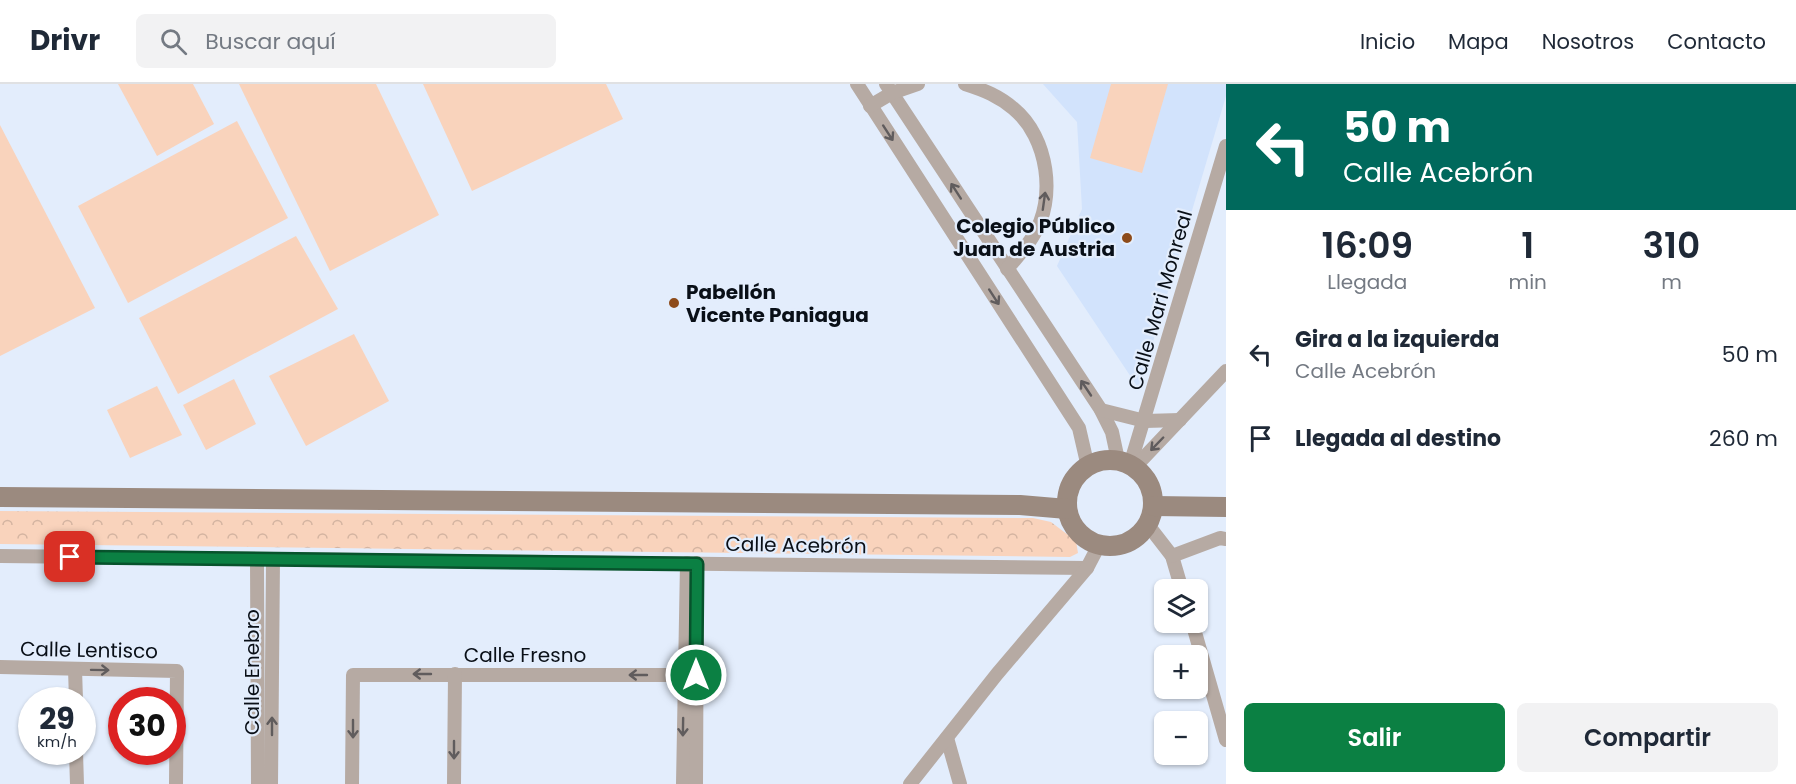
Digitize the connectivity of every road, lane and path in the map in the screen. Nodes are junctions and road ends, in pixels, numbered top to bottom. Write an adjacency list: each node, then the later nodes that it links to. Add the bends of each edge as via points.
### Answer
1 (857, 84): 5 (street)
2 (918, 84): 4 (street)
3 (965, 84): 7 (street, one-way to 3, via 1035,235 1046,203 1046,170 1036,137 1016,110 988,91)
4 (889, 88): 5 (street); 7 (street, one-way to 4)
5 (870, 106): 13 (street, one-way to 13, via 1079,428)
6 (1226, 146): 11 (street, Calle Mari Monreal)
7 (1007, 269): 9 (street, one-way to 7)
8 (1226, 371): 10 (street)
9 (1101, 410): 11 (street); 12 (street)
10 (1180, 420): 11 (street); 12 (street, one-way to 12)
11 (1145, 421): 12 (street, Calle Mari Monreal)
12 (1128, 464): 13 (main road, via 1106,460); 15 (main road, via 1147,480)
13 (1088, 467): 17 (main road, via 1072,484)
14 (0, 497): 17 (main road, via 1008,505)
15 (1154, 506): 16 (main road); 18 (main road)
16 (1226, 507)
17 (1067, 509): 20 (main road, via 1079,533)
18 (1148, 525): 20 (main road, via 1133,540); 22 (street)
19 (1226, 539): 22 (street)
20 (1099, 545): 26 (street)
21 (0, 556): 23 (street, Calle Acebrón)
22 (1172, 556): 27 (street)
23 (257, 560): 24 (street, Calle Acebrón); 39 (street, Calle Enebro)
24 (273, 560): 25 (street, Calle Acebrón); 40 (street, Calle Enebro, one-way to 24)
25 (692, 564): 26 (street, Calle Acebrón); 32 (street)
26 (1087, 568): 34 (street)
27 (1179, 579)
28 (1195, 633): 35 (street)
29 (0, 667): 30 (street, Calle Lentisco)
30 (75, 669): 33 (street); 38 (street, Calle Lentisco, one-way to 38, via 177,671)
31 (454, 674): 32 (street, Calle Fresno, one-way to 31); 41 (street, Calle Fresno, one-way to 41, via 353,675); 42 (street, one-way to 42)
32 (690, 675): 43 (street, one-way to 43); 44 (street)
33 (76, 687)
34 (947, 738): 45 (street); 46 (street)
35 (1226, 740)
36 (76, 765): 37 (street)
37 (77, 784)
38 (176, 784)
39 (258, 784)
40 (271, 784)
41 (352, 784)
42 (454, 784)
43 (682, 784)
44 (696, 784)
45 (910, 784)
46 (960, 784)

